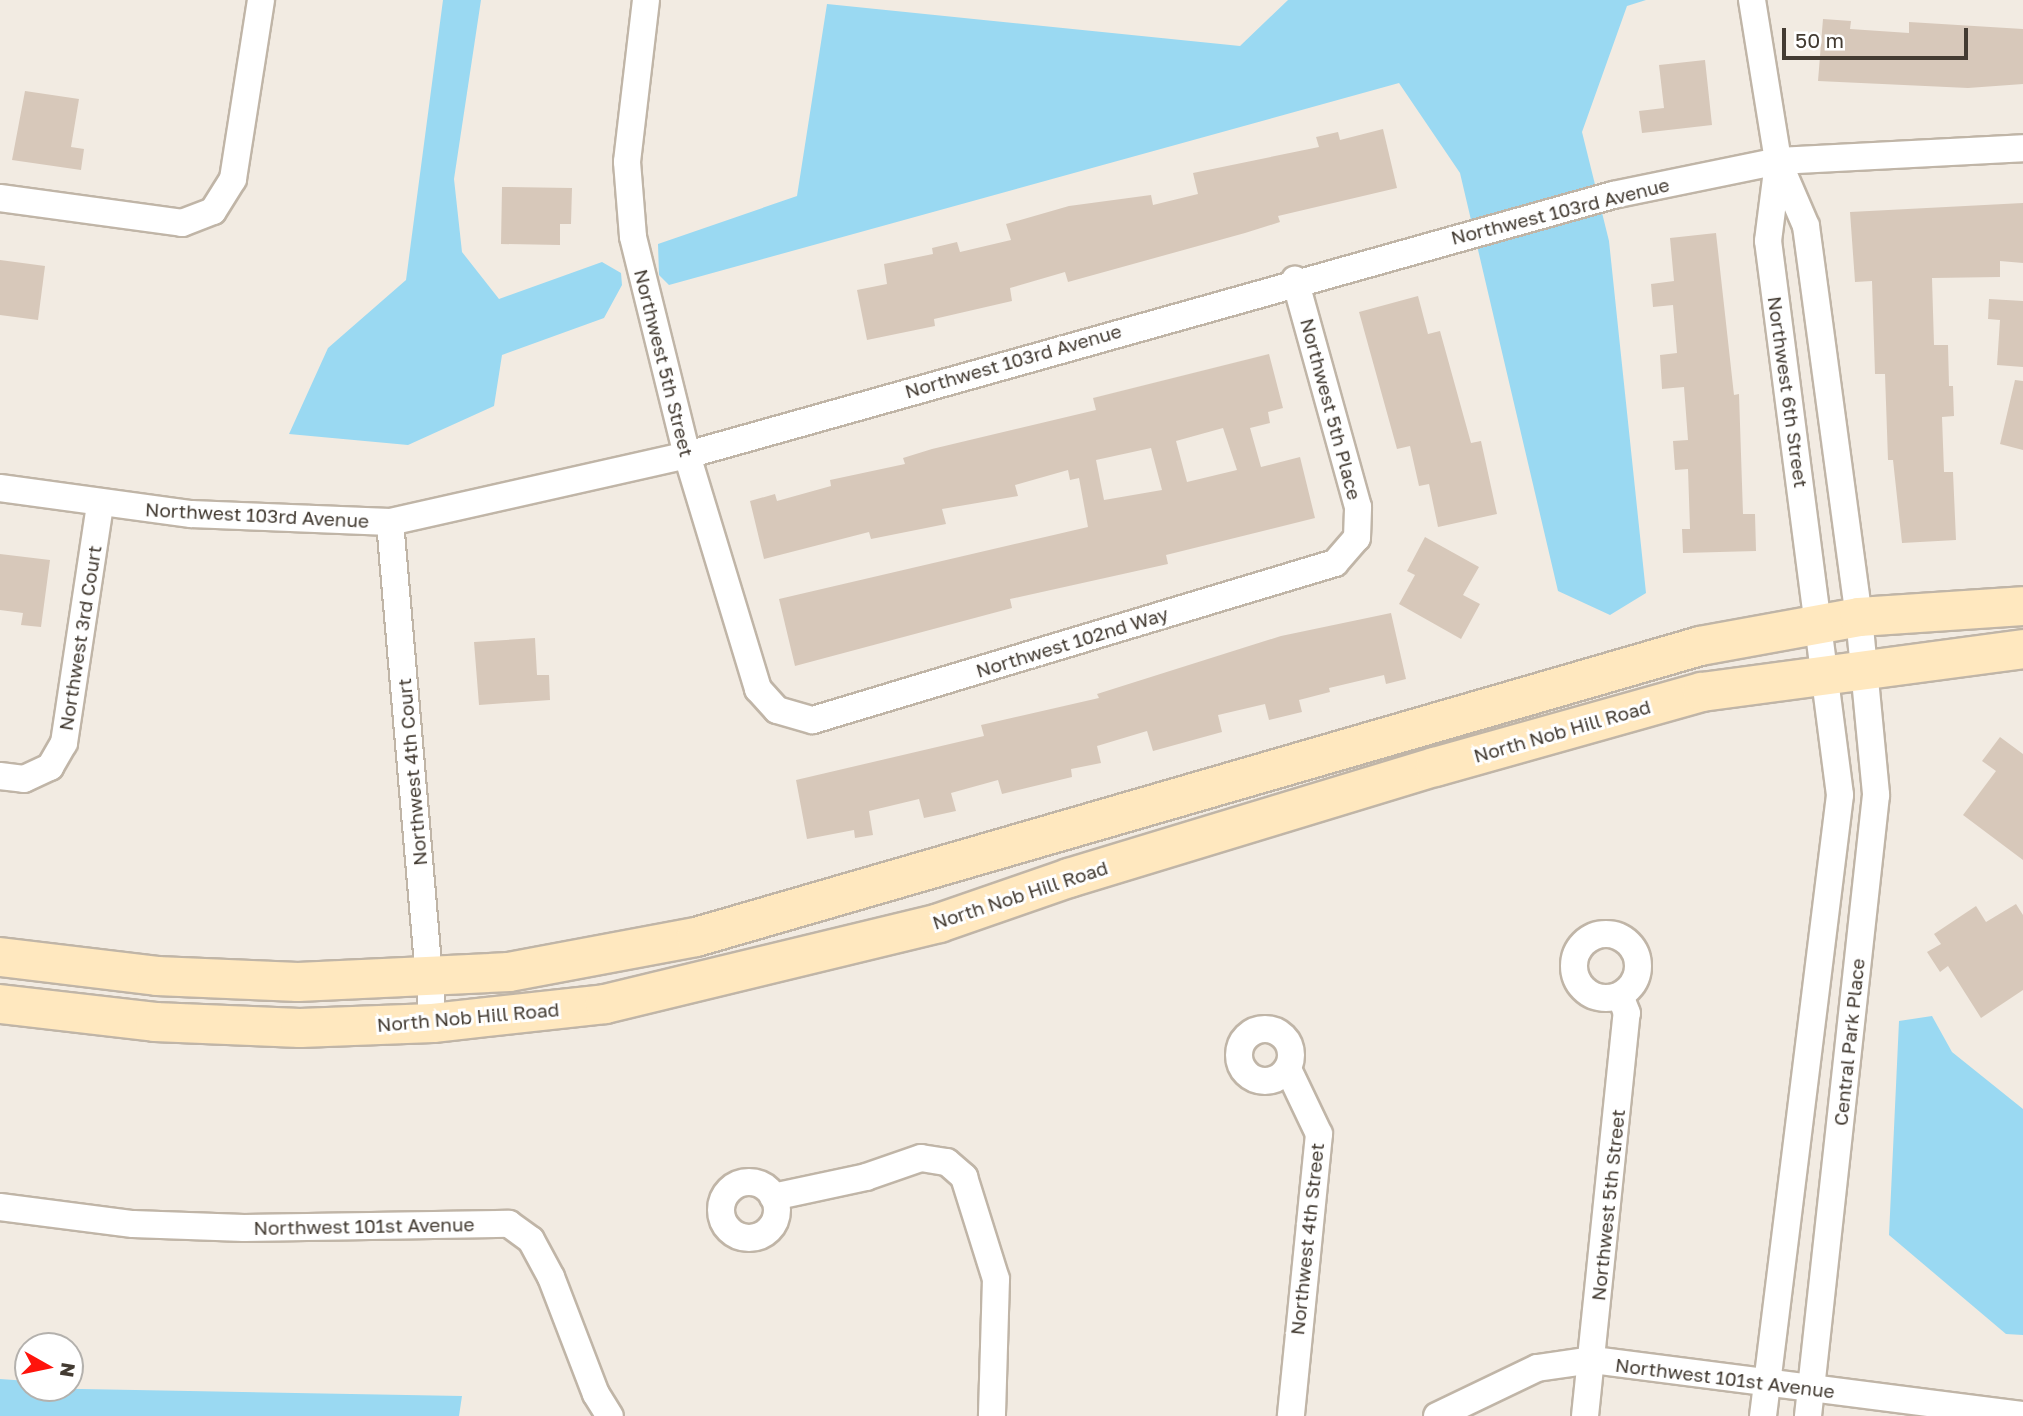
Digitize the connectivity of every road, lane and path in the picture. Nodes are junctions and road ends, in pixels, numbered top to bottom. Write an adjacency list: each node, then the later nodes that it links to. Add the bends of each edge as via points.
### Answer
1 (261, 0): 6 (street, via 233,179 213,211 182,223)
2 (646, 0): 8 (street, Northwest 5th Street, via 627,162 633,237)
3 (1752, 0): 5 (street, Northwest 6th Street)
4 (2023, 148): 5 (street, Northwest 103rd Avenue)
5 (1778, 161): 7 (street, Northwest 103rd Avenue, via 1613,195); 14 (street, Northwest 6th Street, via 1806,226); 15 (street, Northwest 6th Street, via 1768,242)
6 (0, 198)
7 (1296, 280): 8 (street, Northwest 103rd Avenue); 12 (street, Northwest 5th Place, via 1358,507)
8 (687, 454): 11 (street, Northwest 103rd Avenue); 19 (street, Northwest 5th Street, via 758,689)
9 (0, 488): 10 (street, Northwest 103rd Avenue)
10 (100, 505): 11 (street, Northwest 103rd Avenue); 20 (street, Northwest 3rd Court, via 64,743 50,767 24,779)
11 (390, 522): 22 (street, Northwest 4th Court)
12 (1357, 538): 19 (street, Northwest 102nd Way, via 1335,563 813,720)
13 (2023, 606): 14 (main road)
14 (1859, 617): 15 (main road); 17 (street, Northwest 6th Street)
15 (1818, 624): 18 (street, Northwest 6th Street); 22 (main road, via 1700,646 696,937 509,972)
16 (2023, 649): 17 (main road, North Nob Hill Road)
17 (1864, 667): 18 (main road, North Nob Hill Road); 31 (street, Central Park Place, via 1876,795)
18 (1824, 674): 25 (main road, North Nob Hill Road, via 1702,692 1448,763 1069,877 939,923 605,1004); 30 (street, Central Park Place, via 1840,795)
19 (777, 710)
20 (0, 776)
21 (0, 957): 22 (main road, via 170,976 298,982)
22 (430, 979): 25 (street, Northwest 4th Court)
23 (1620, 996): 29 (street, Northwest 5th Street, via 1627,1013)
24 (0, 1004): 25 (main road, North Nob Hill Road, via 155,1022 299,1028)
25 (433, 1023)
26 (1288, 1069): 35 (street, Northwest 4th Street, via 1319,1134)
27 (773, 1197): 34 (street, via 866,1177 921,1158 947,1163 964,1177 996,1279)
28 (0, 1207): 33 (street, Northwest 101st Avenue, via 133,1224 244,1228 509,1224 531,1240 551,1277 596,1394)
29 (1593, 1360): 30 (street, Northwest 101st Avenue); 36 (street, Northwest 101st Avenue, via 1537,1368); 37 (street, Northwest 5th Street)
30 (1767, 1384): 31 (street, Northwest 101st Avenue); 38 (street, Central Park Place)
31 (1811, 1390): 32 (street, Northwest 101st Avenue); 39 (street, Central Park Place)
32 (2023, 1415)
33 (610, 1416)
34 (992, 1416)
35 (1291, 1416)
36 (1437, 1416)
37 (1585, 1416)
38 (1763, 1416)
39 (1808, 1416)

